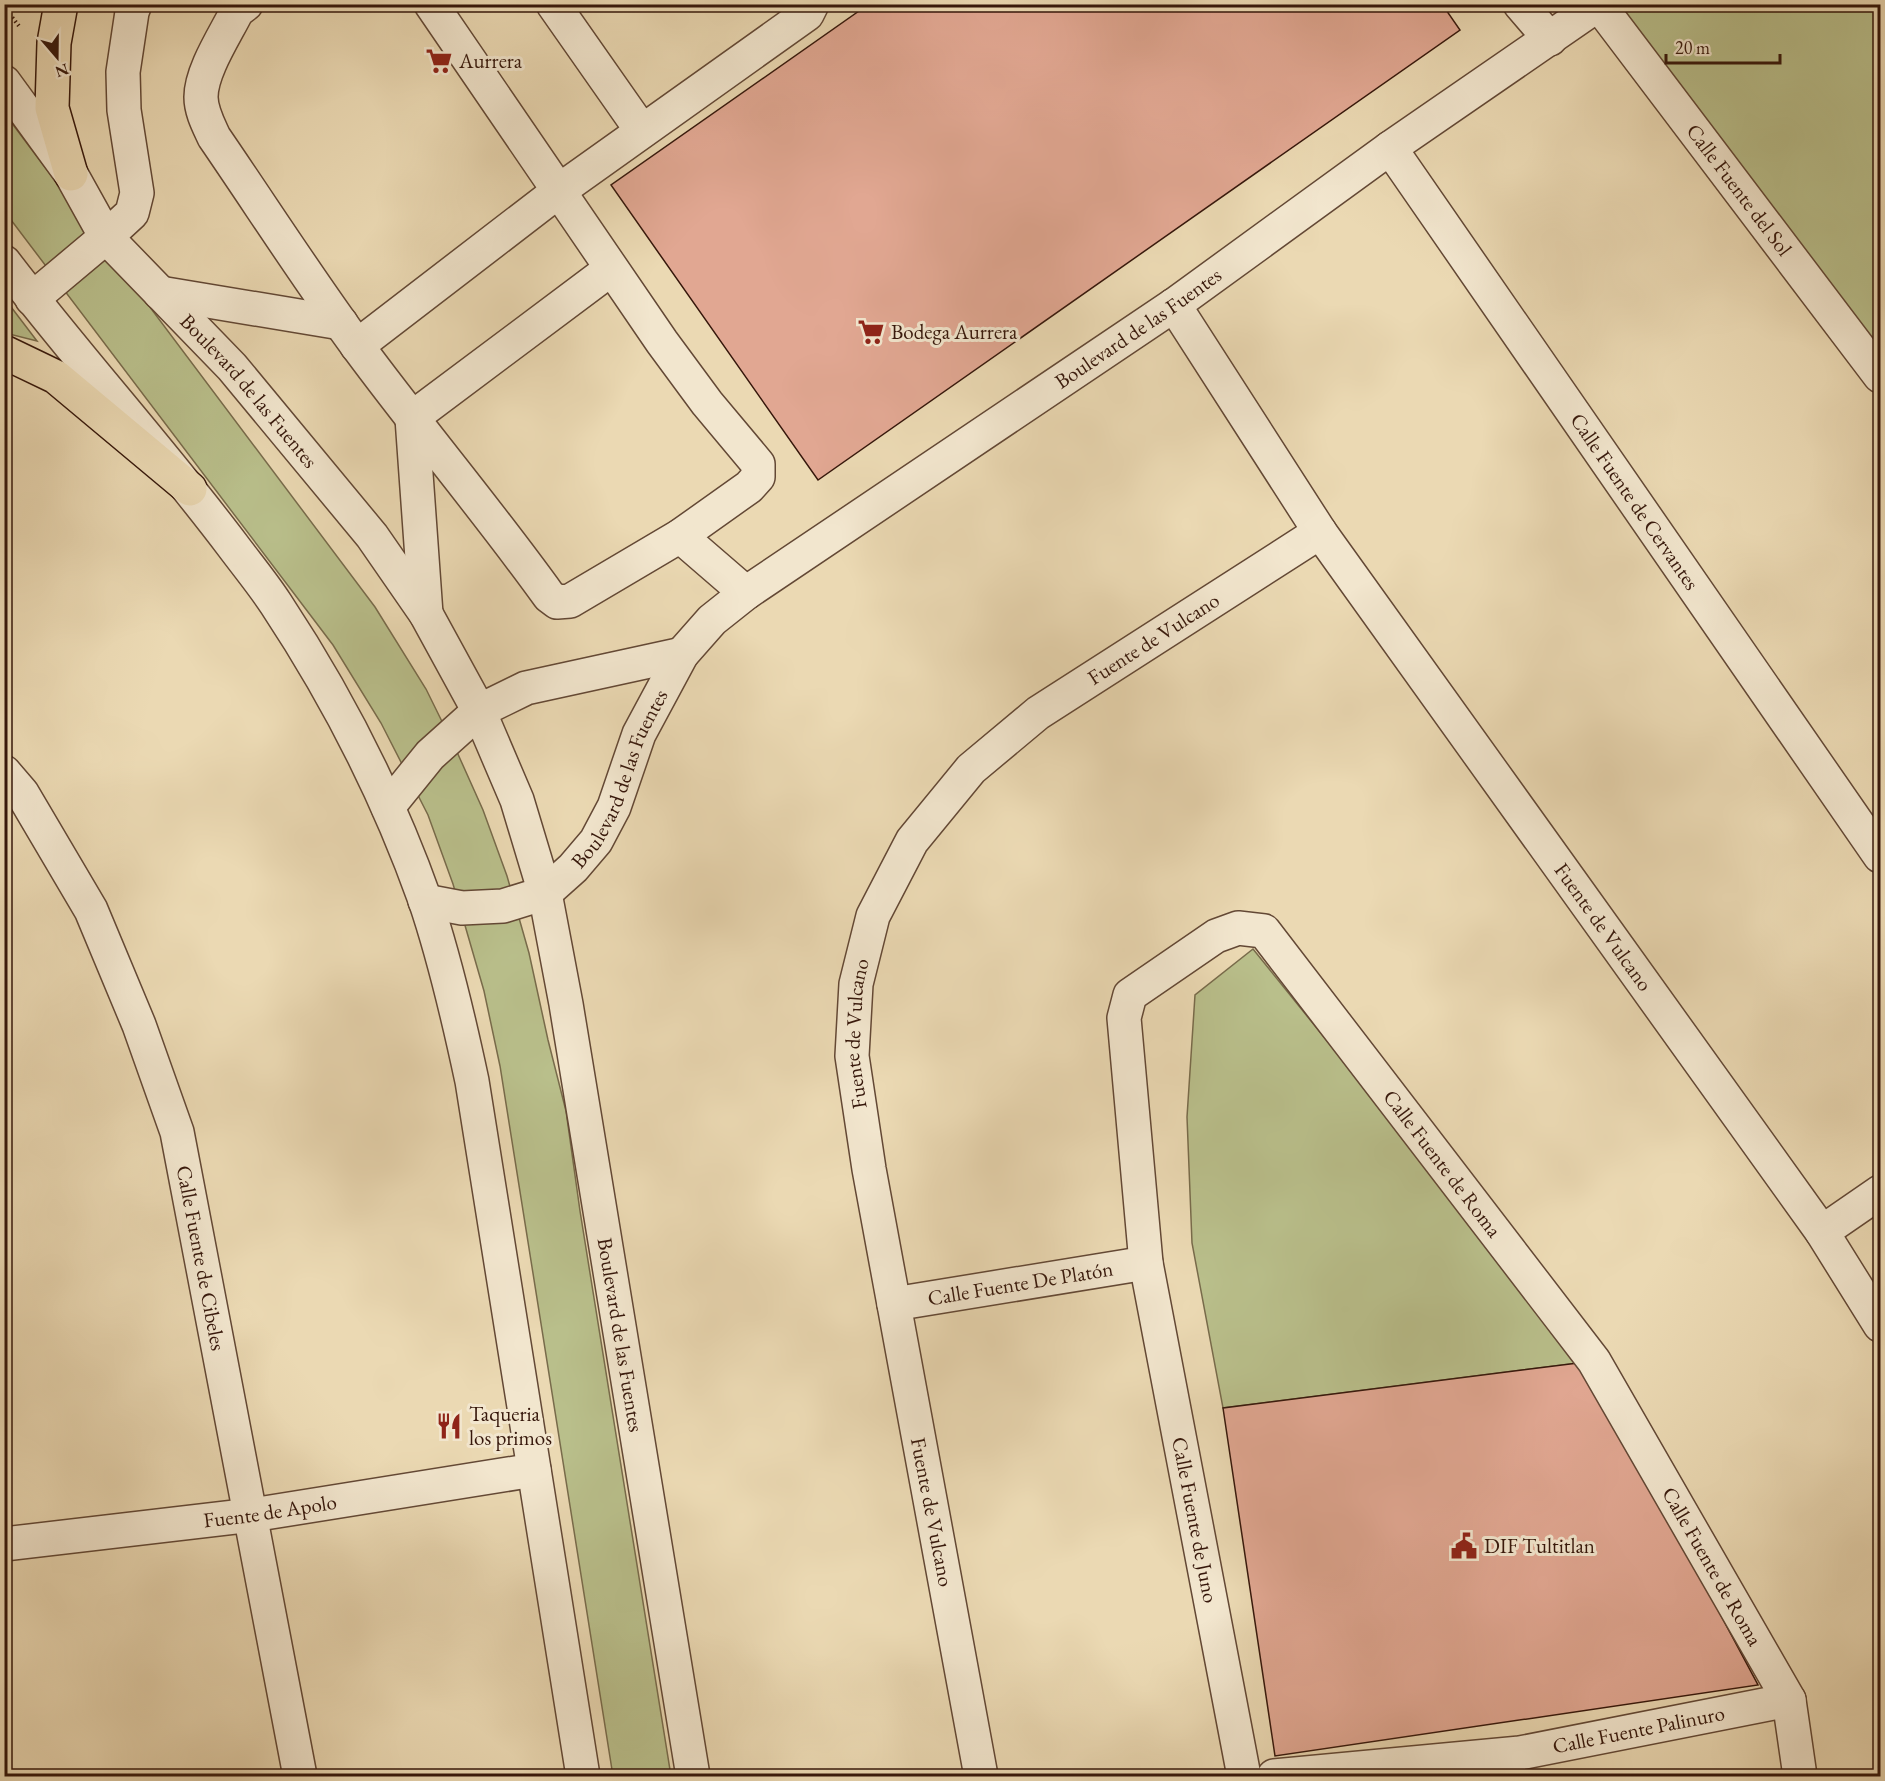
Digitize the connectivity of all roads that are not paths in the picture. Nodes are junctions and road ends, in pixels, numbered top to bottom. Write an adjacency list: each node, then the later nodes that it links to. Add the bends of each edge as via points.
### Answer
1 (61, 4): 13 (main road, via 54,43 52,108)
2 (135, 4): 15 (street, via 123,72 124,110 137,193 132,213)
3 (246, 4): 21 (street, via 237,12 203,80 203,110 214,137)
4 (431, 4): 14 (street)
5 (553, 4): 11 (street)
6 (812, 4): 11 (street, via 807,14)
7 (1520, 4): 9 (street)
8 (1599, 4): 9 (street, Boulevard de las Fuentes); 23 (street, Calle Fuente del Sol)
9 (1550, 39): 12 (street, Boulevard de las Fuentes)
10 (4, 82): 13 (street, Boulevard de las Fuentes)
11 (642, 131): 14 (street)
12 (1390, 148): 20 (street, Boulevard de las Fuentes); 34 (street, Calle Fuente de Cervantes)
13 (70, 174): 15 (street, Boulevard de las Fuentes)
14 (560, 190): 17 (street); 21 (street)
15 (106, 237): 18 (street, Boulevard de las Fuentes); 19 (street)
16 (4, 262): 19 (street)
17 (611, 269): 24 (street); 27 (street, via 706,403 758,464 758,477 749,487)
18 (159, 293): 21 (street); 29 (street, Boulevard de las Fuentes, via 232,367 372,536)
19 (32, 299): 25 (street)
20 (1174, 305): 26 (street, Fuente de Vulcano); 28 (street, Boulevard de las Fuentes)
21 (349, 335): 24 (street)
22 (4, 352): 25 (main road, via 56,377)
23 (1881, 376)
24 (412, 418): 27 (street, via 557,602 570,601); 29 (street)
25 (190, 489): 33 (street, via 276,603 334,698)
26 (1320, 532): 38 (street, Fuente de Vulcano); 40 (street, Fuente de Vulcano, via 1038,714 972,769 912,841 873,916 856,984 852,1056)
27 (680, 536): 28 (street)
28 (746, 593): 30 (street, Boulevard de las Fuentes, via 712,620)
29 (426, 614): 31 (street, Boulevard de las Fuentes)
30 (682, 654): 31 (street, Boulevard de las Fuentes, via 526,688); 35 (street, Boulevard de las Fuentes, via 639,734 614,807 596,841)
31 (479, 711): 33 (street, Boulevard de las Fuentes, via 430,755); 35 (street, Boulevard de las Fuentes, via 517,800)
32 (4, 772): 43 (street, Calle Fuente de Cibeles, via 22,793 91,910 177,1132)
33 (388, 807): 36 (street)
34 (1881, 856)
35 (545, 893): 36 (street, Boulevard de las Fuentes, via 503,906 462,908); 49 (street, Boulevard de las Fuentes)
36 (425, 901): 42 (street, via 455,1002 472,1081)
37 (1881, 1192): 38 (street)
38 (1822, 1232): 41 (street, Fuente de Vulcano)
39 (1146, 1263): 40 (street, Calle Fuente De Platón); 45 (street, Calle Fuente de Roma, via 1124,1018 1130,995 1216,936 1238,928 1264,932 1594,1361); 51 (street, Calle Fuente de Juno)
40 (894, 1304): 50 (street, Fuente de Vulcano)
41 (1881, 1325)
42 (534, 1470): 43 (street, Fuente de Apolo); 48 (street)
43 (252, 1515): 44 (street, Fuente de Apolo); 47 (street, Calle Fuente de Cibeles)
44 (4, 1544)
45 (1789, 1700): 46 (street, Calle Fuente Palinuro); 53 (street, Calle Fuente de Roma)
46 (1522, 1765): 52 (street, Calle Fuente Palinuro)
47 (300, 1776)
48 (583, 1776)
49 (693, 1776)
50 (981, 1776)
51 (1244, 1776)
52 (1274, 1776)
53 (1800, 1776)

